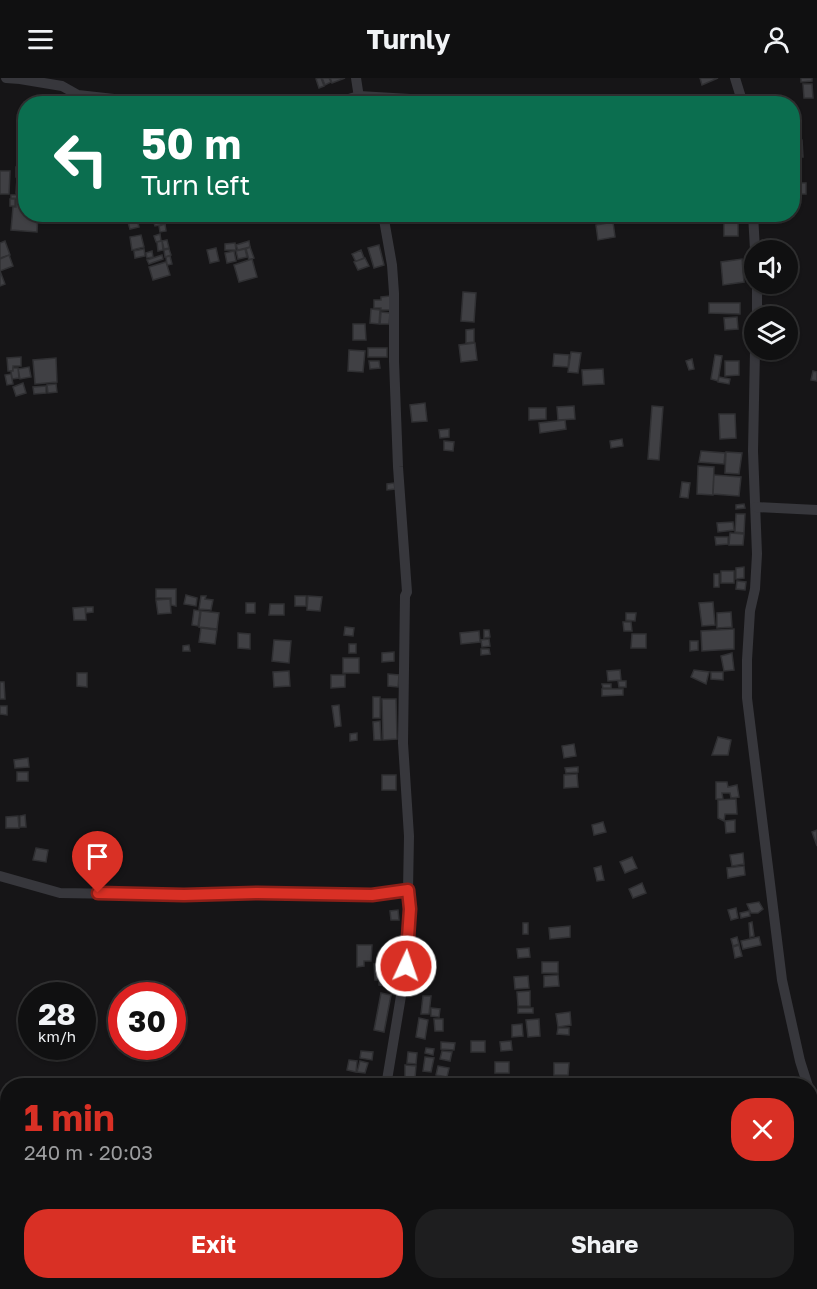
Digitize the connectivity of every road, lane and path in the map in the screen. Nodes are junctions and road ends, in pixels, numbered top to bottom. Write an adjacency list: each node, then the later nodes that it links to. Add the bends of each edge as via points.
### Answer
1 (6, 78): 4 (street, via 62,86)
2 (356, 78): 5 (street)
3 (735, 78): 6 (street)
4 (87, 96)
5 (358, 96)
6 (741, 96)
7 (384, 222): 14 (street, via 394,293 398,466 407,592 403,743)
8 (753, 222): 9 (street)
9 (754, 240)
10 (755, 360): 11 (street)
11 (756, 507): 12 (street); 16 (street, via 757,554 750,611 747,698 782,980)
12 (817, 510)
13 (0, 876): 14 (street, via 60,893 372,895)
14 (408, 890): 15 (street, via 406,966)
15 (387, 1078)
16 (805, 1078)

